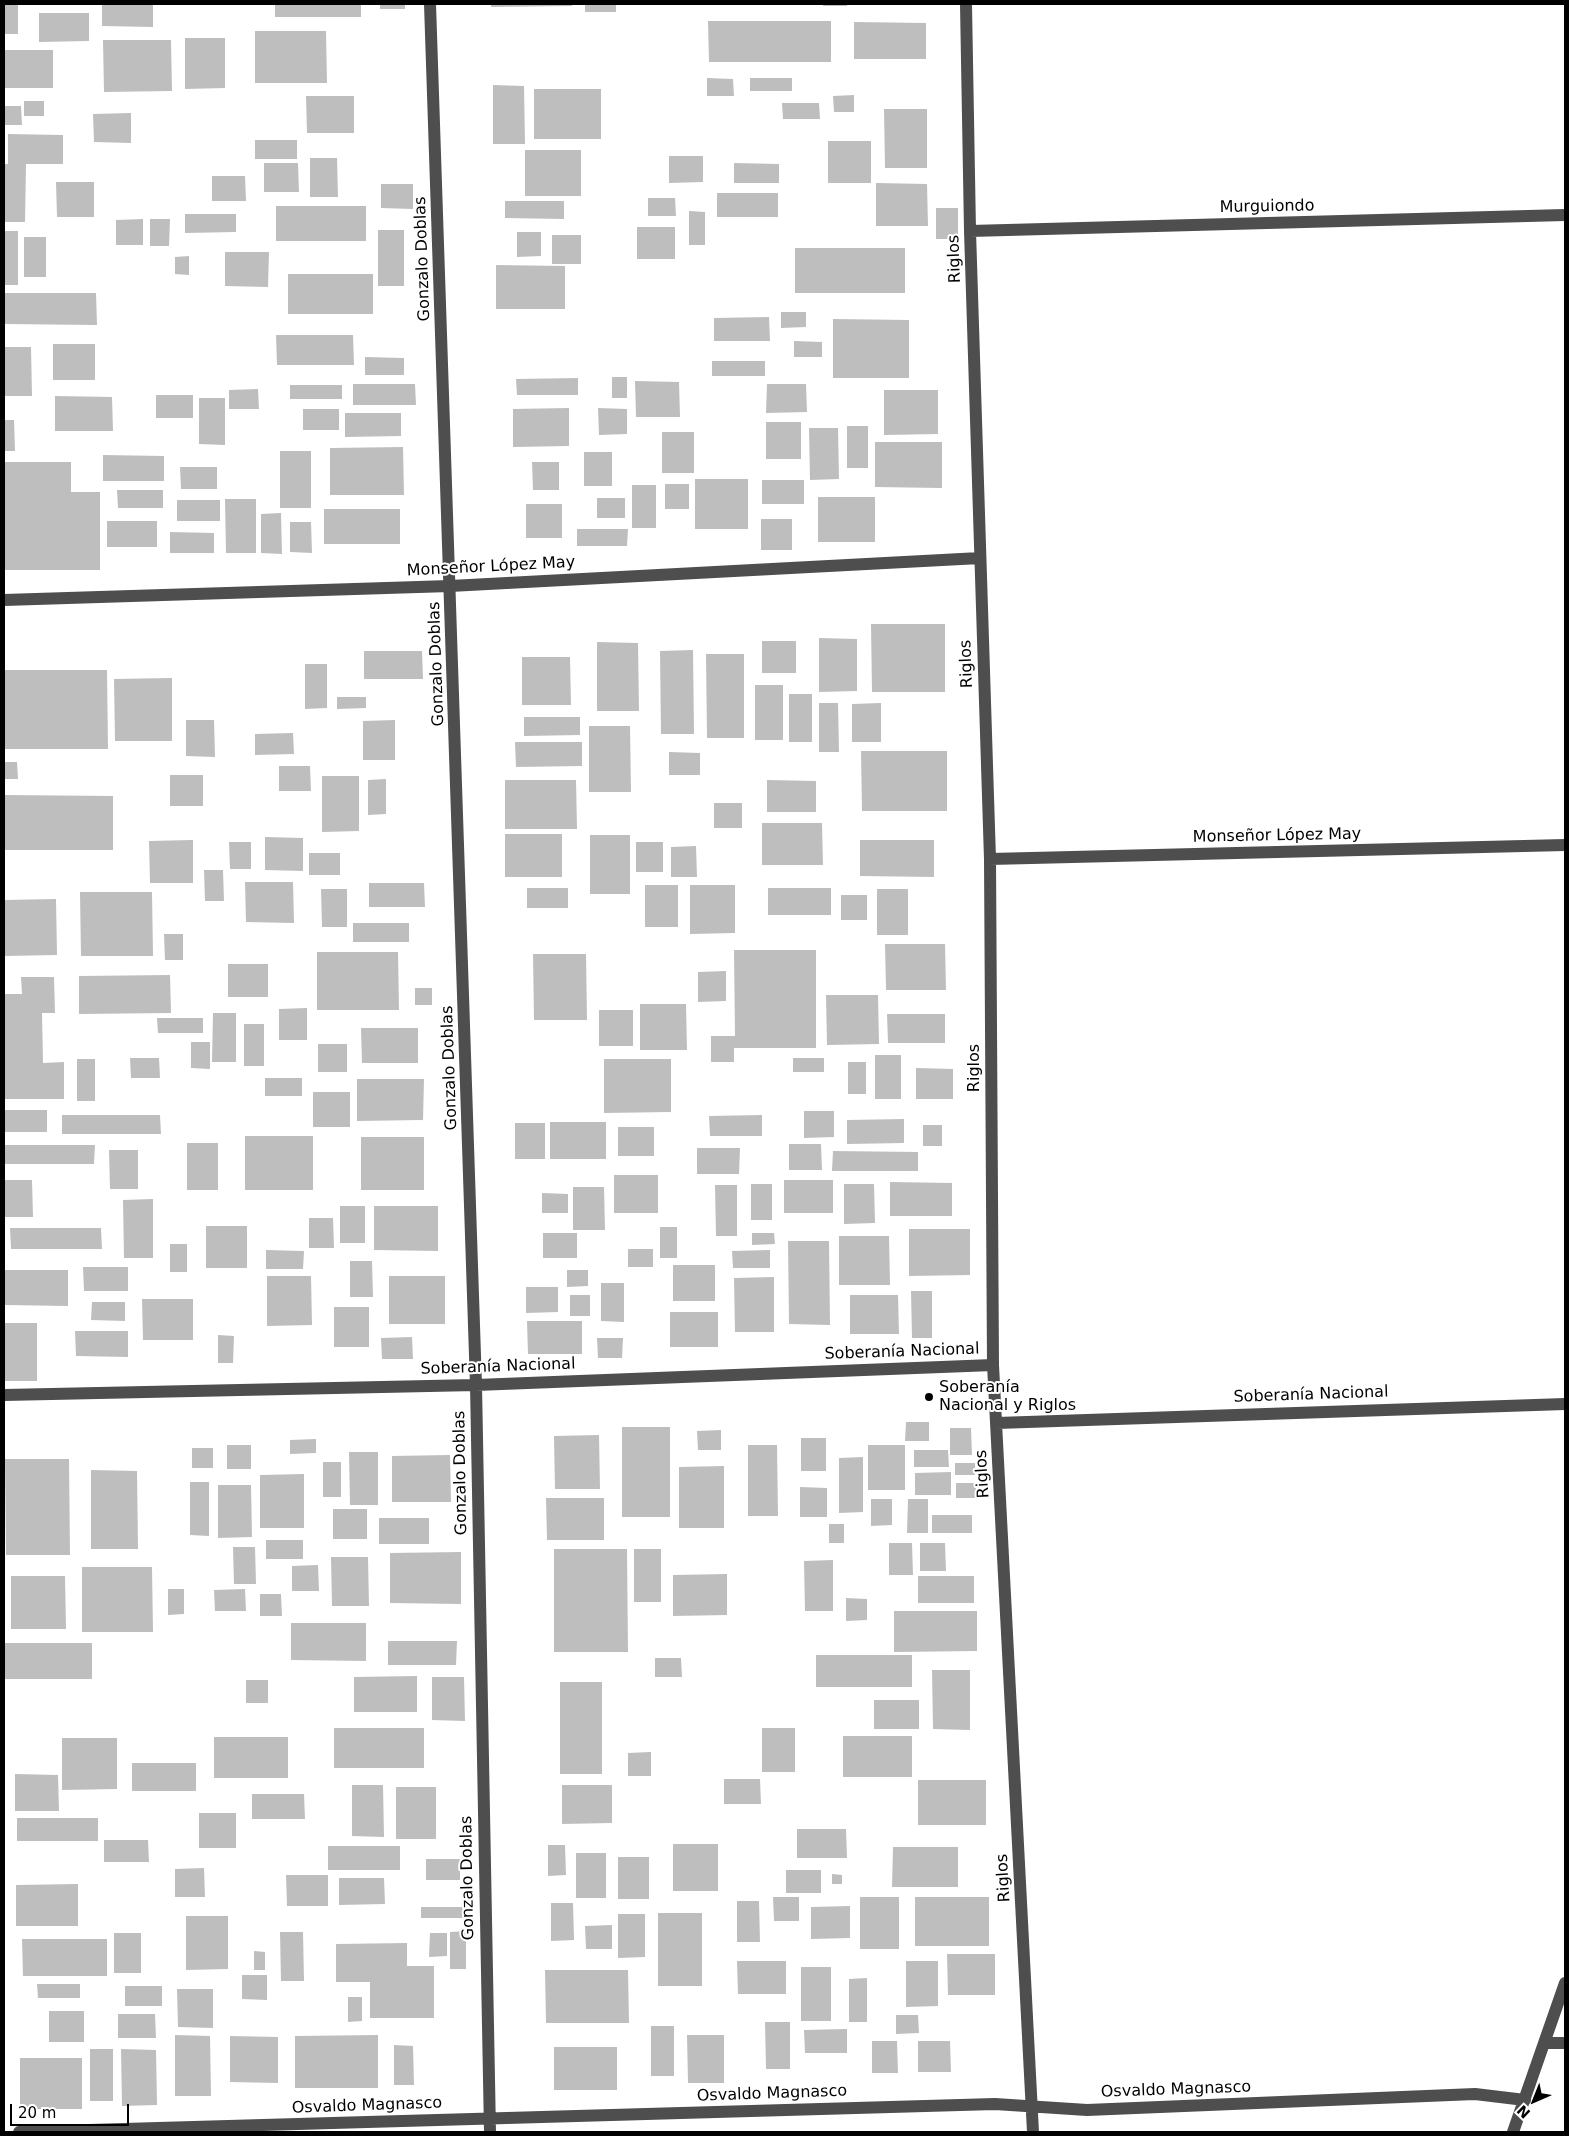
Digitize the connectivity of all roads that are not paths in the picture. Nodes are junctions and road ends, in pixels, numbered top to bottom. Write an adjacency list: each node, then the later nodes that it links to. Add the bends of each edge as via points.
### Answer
1 (430, 4): 6 (street, Gonzalo Doblas)
2 (966, 4): 4 (street, Riglos)
3 (1565, 215): 4 (street, Murguiondo)
4 (970, 231): 5 (street, Riglos)
5 (980, 558): 6 (street, Monseñor López May); 9 (street, Riglos)
6 (450, 586): 7 (street, Monseñor López May); 11 (street, Gonzalo Doblas)
7 (4, 600)
8 (1565, 845): 9 (street, Monseñor López May)
9 (990, 859): 10 (street, Riglos)
10 (993, 1365): 11 (street, Soberanía Nacional); 14 (street, Riglos)
11 (476, 1385): 12 (street, Soberanía Nacional); 20 (street, Gonzalo Doblas)
12 (4, 1395)
13 (1565, 1404): 14 (street, Soberanía Nacional)
14 (997, 1423): 19 (street, Riglos)
15 (1565, 1983): 16 (street)
16 (1545, 2043): 17 (street); 18 (street)
17 (1565, 2044)
18 (1525, 2100): 19 (street, Osvaldo Magnasco, via 1475,2094 1088,2110); 24 (street)
19 (1032, 2107): 20 (street, Osvaldo Magnasco, via 995,2104); 23 (street, Riglos)
20 (489, 2118): 21 (street, Osvaldo Magnasco); 22 (street, Gonzalo Doblas)
21 (19, 2132)
22 (490, 2132)
23 (1033, 2132)
24 (1513, 2132)

